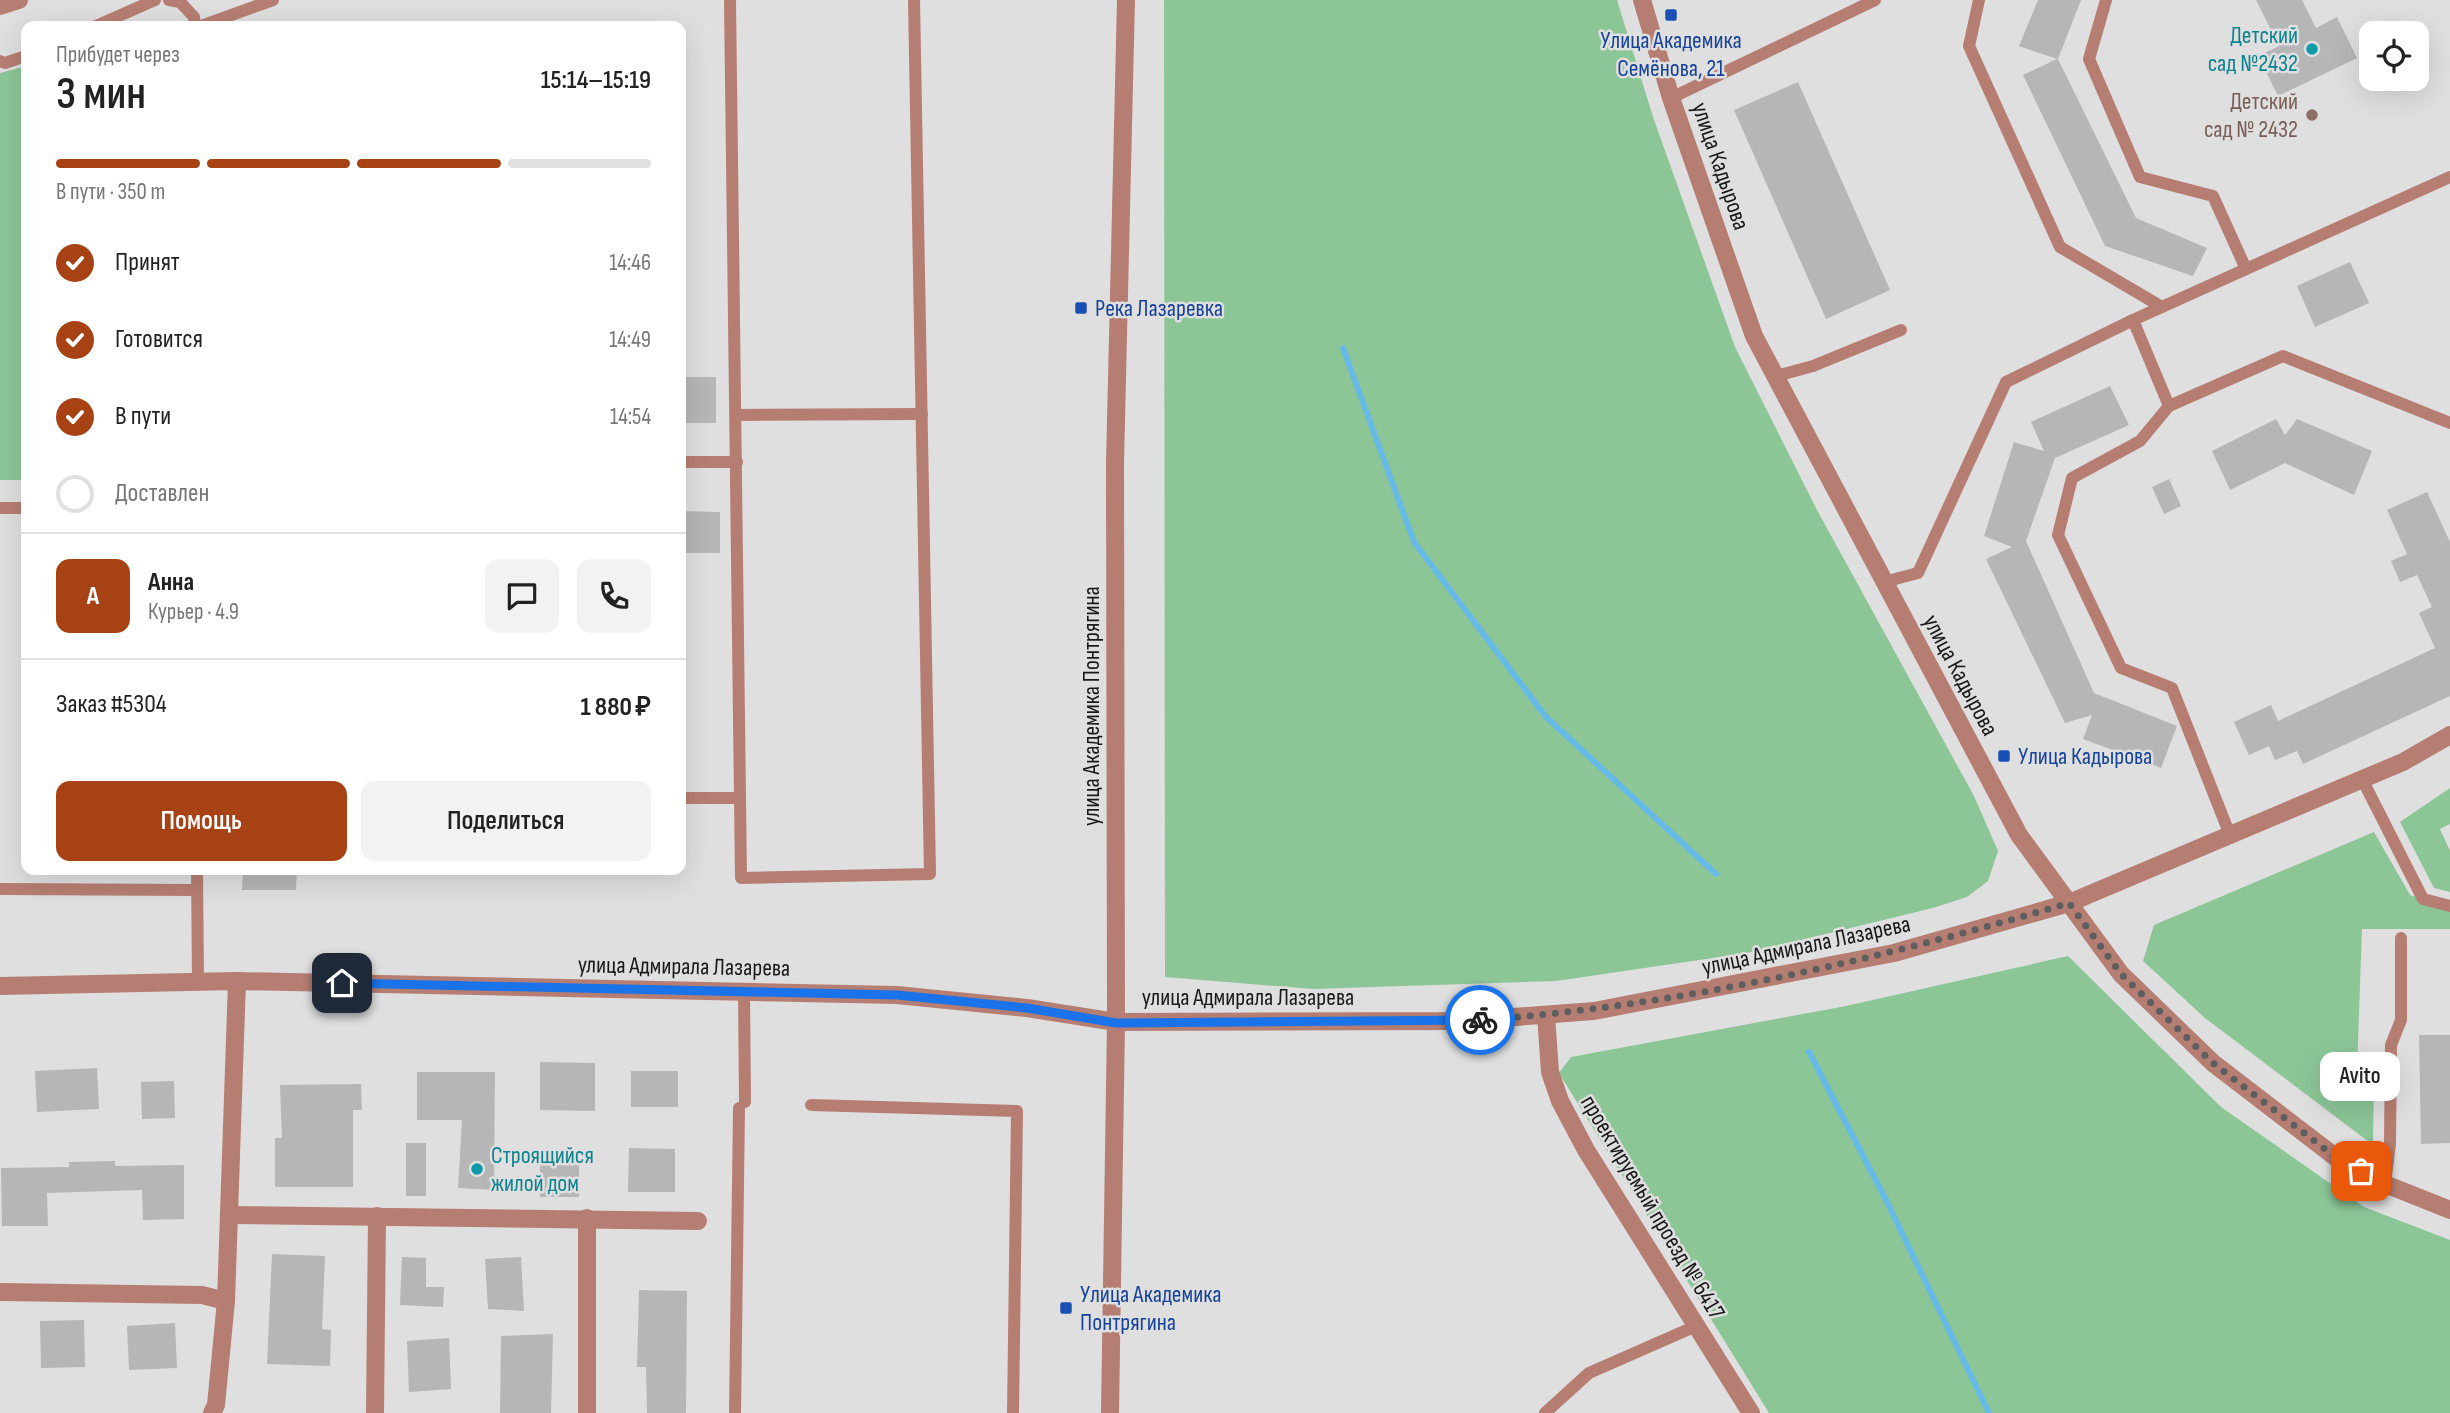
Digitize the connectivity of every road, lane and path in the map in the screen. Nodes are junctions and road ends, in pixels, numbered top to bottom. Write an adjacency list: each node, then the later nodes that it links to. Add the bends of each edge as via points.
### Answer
1 (19, 0): 12 (street)
2 (155, 0): 13 (lane)
3 (169, 0): 14 (lane, via 180,2)
4 (273, 0): 15 (lane)
5 (730, 0): 27 (lane)
6 (914, 0): 26 (lane)
7 (1126, 0): 50 (street, улица Академика Понтрягина, via 1115,463)
8 (1642, 0): 18 (street, улица Кадырова)
9 (1875, 0): 18 (lane)
10 (1979, 0): 21 (lane, via 1969,46 2060,247)
11 (2106, 0): 20 (lane, via 2089,59 2140,177 2213,196)
12 (0, 6)
13 (107, 21)
14 (194, 21)
15 (215, 21)
16 (21, 58): 17 (lane)
17 (0, 61)
18 (1671, 98): 24 (street, улица Кадырова, via 1754,336)
19 (2450, 177): 20 (lane)
20 (2246, 269): 21 (lane)
21 (2162, 307): 22 (lane)
22 (2133, 320): 25 (lane); 33 (lane, via 2006,382 1918,573)
23 (1901, 330): 24 (lane)
24 (1776, 376): 33 (street, улица Кадырова)
25 (2169, 406): 28 (lane, via 2283,356); 38 (lane, via 2140,441 2073,478 2058,535 2121,668 2172,688)
26 (922, 414): 27 (lane); 37 (lane, via 930,874 741,878)
27 (736, 415): 30 (lane)
28 (2450, 424)
29 (686, 462): 30 (lane)
30 (737, 462): 37 (lane)
31 (0, 508): 32 (lane)
32 (21, 508)
33 (1884, 582): 42 (street, улица Кадырова, via 2019,835)
34 (2450, 736): 35 (street, улица Адмирала Лазарева)
35 (2362, 779): 38 (street, улица Адмирала Лазарева); 43 (lane, via 2423,900)
36 (686, 798): 37 (lane)
37 (740, 798)
38 (2230, 835): 42 (street, улица Адмирала Лазарева)
39 (197, 875): 41 (lane)
40 (0, 889): 41 (lane)
41 (197, 890): 46 (lane)
42 (2069, 903): 49 (street, улица Адмирала Лазарева, via 1894,953 1684,996); 52 (street, улица Кадырова, via 2121,974 2213,1063 2338,1159)
43 (2450, 906)
44 (2401, 938): 52 (lane, via 2401,1020 2391,1045)
45 (237, 981): 46 (street, улица Адмирала Лазарева); 48 (street, улица Адмирала Лазарева); 54 (street)
46 (198, 982): 47 (street, улица Адмирала Лазарева)
47 (0, 986)
48 (744, 992): 50 (street, улица Адмирала Лазарева, via 897,995 1027,1008); 64 (lane)
49 (1546, 1015): 50 (street, улица Адмирала Лазарева, via 1461,1021); 60 (street, проектируемый проезд № 6417, via 1550,1072 1560,1101)
50 (1116, 1023): 66 (street, улица Академика Понтрягина)
51 (811, 1105): 65 (lane, via 1017,1111)
52 (2385, 1184): 53 (street, улица Кадырова)
53 (2450, 1210)
54 (229, 1215): 55 (street); 59 (street)
55 (377, 1216): 56 (street); 62 (street)
56 (587, 1217): 57 (street); 63 (street)
57 (698, 1221)
58 (0, 1292): 59 (street, via 202,1296)
59 (226, 1301): 61 (street)
60 (1696, 1326): 67 (lane, via 1589,1373); 68 (street, проектируемый проезд № 6417)
61 (212, 1413)
62 (375, 1413)
63 (587, 1413)
64 (735, 1413)
65 (1013, 1413)
66 (1110, 1413)
67 (1545, 1413)
68 (1751, 1413)

